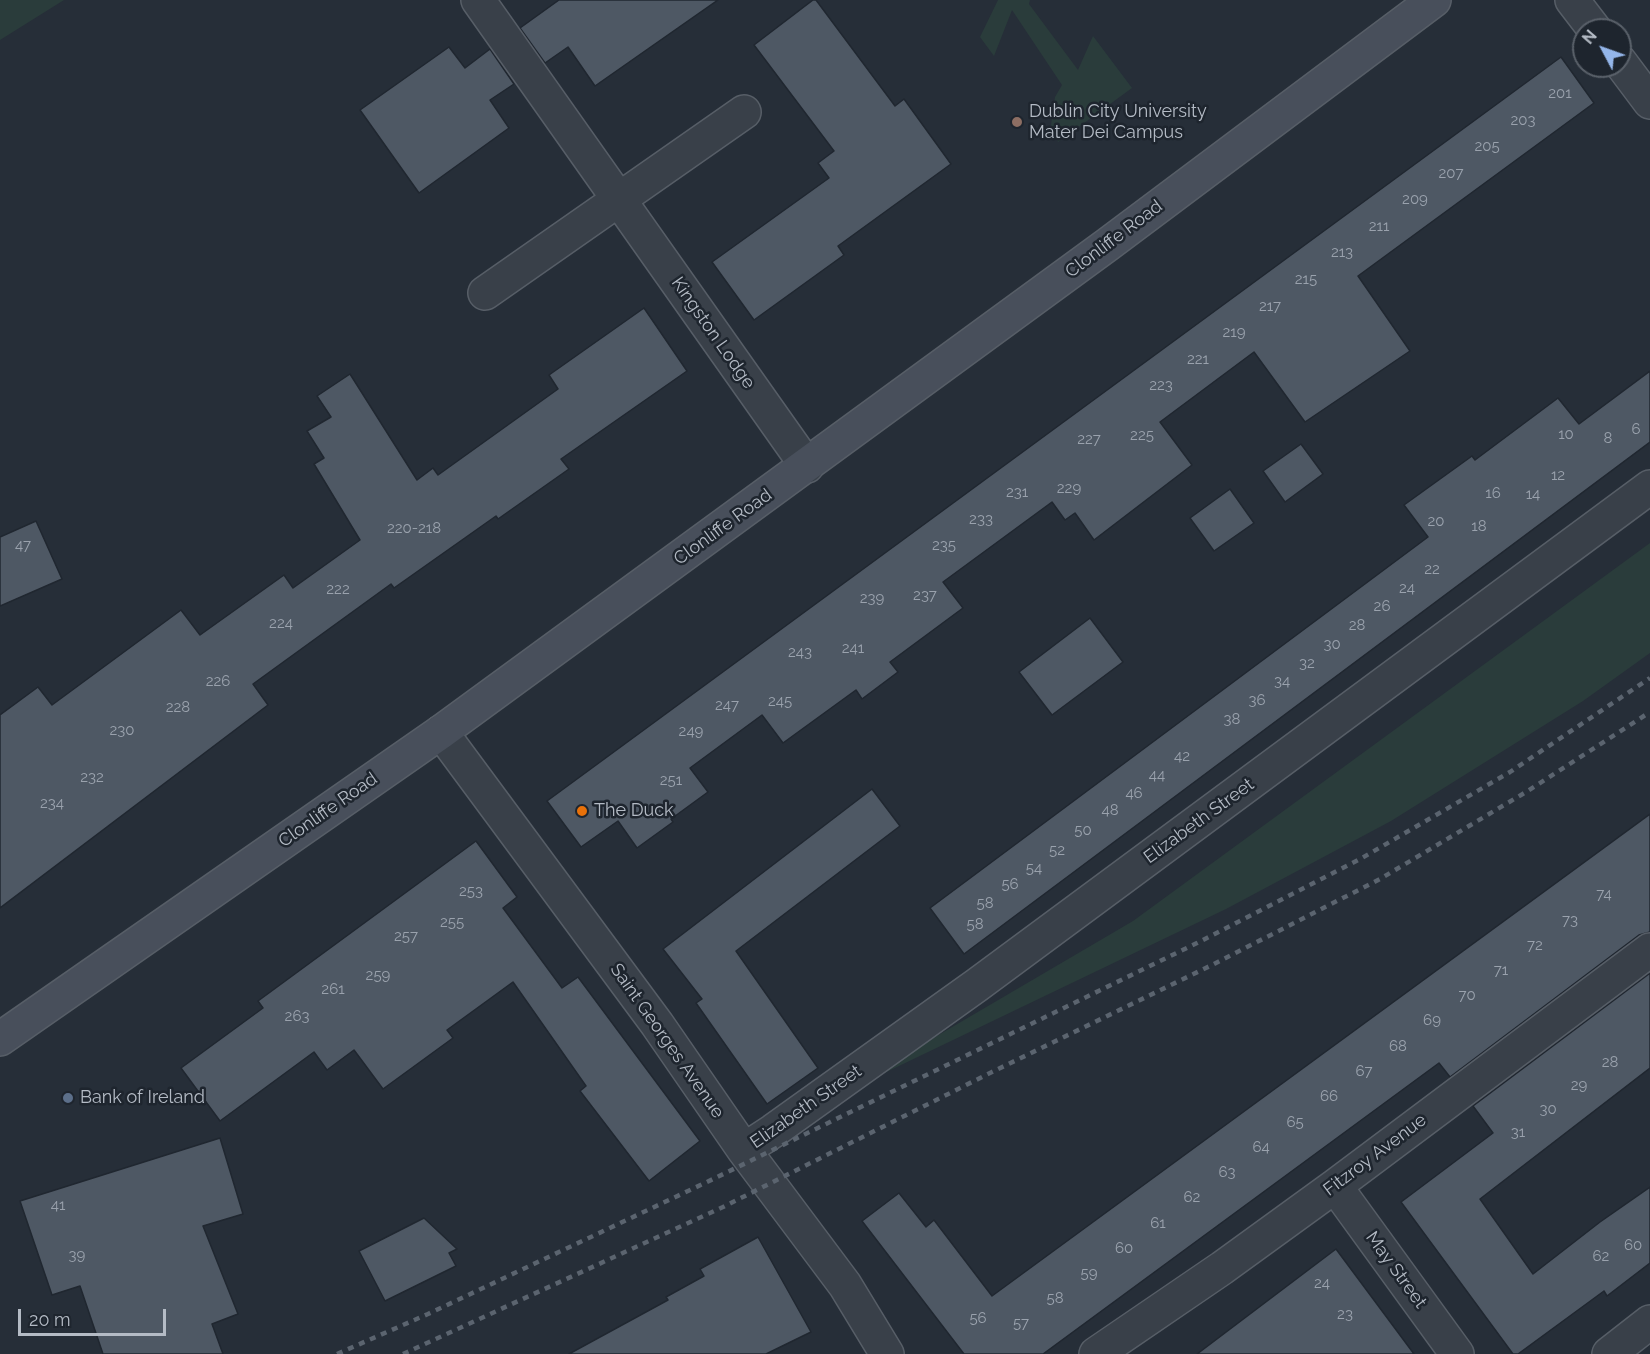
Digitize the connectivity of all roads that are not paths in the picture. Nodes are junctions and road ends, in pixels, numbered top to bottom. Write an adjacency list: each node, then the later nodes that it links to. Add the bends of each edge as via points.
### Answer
1 (478, 0): 8 (street, Kingston Lodge)
2 (1434, 0): 10 (main road, Clonliffe Road)
3 (1572, 0): 4 (street)
4 (1586, 18)
5 (1632, 78): 6 (street)
6 (1650, 102)
7 (744, 112): 8 (street)
8 (619, 199): 9 (street); 10 (street, Kingston Lodge)
9 (485, 293)
10 (807, 466): 12 (main road, Clonliffe Road)
11 (1650, 487): 15 (street, Elizabeth Street, via 976,985)
12 (441, 732): 14 (main road, Clonliffe Road); 15 (street, Saint Georges Avenue, via 657,1024)
13 (1650, 950): 16 (street, Fitzroy Avenue)
14 (0, 1039)
15 (744, 1150): 18 (street, Saint Georges Avenue, via 845,1285)
16 (1335, 1186): 19 (street, Fitzroy Avenue); 20 (street, May Street)
17 (1650, 1322): 21 (street)
18 (887, 1354)
19 (1096, 1354)
20 (1457, 1354)
21 (1609, 1354)

